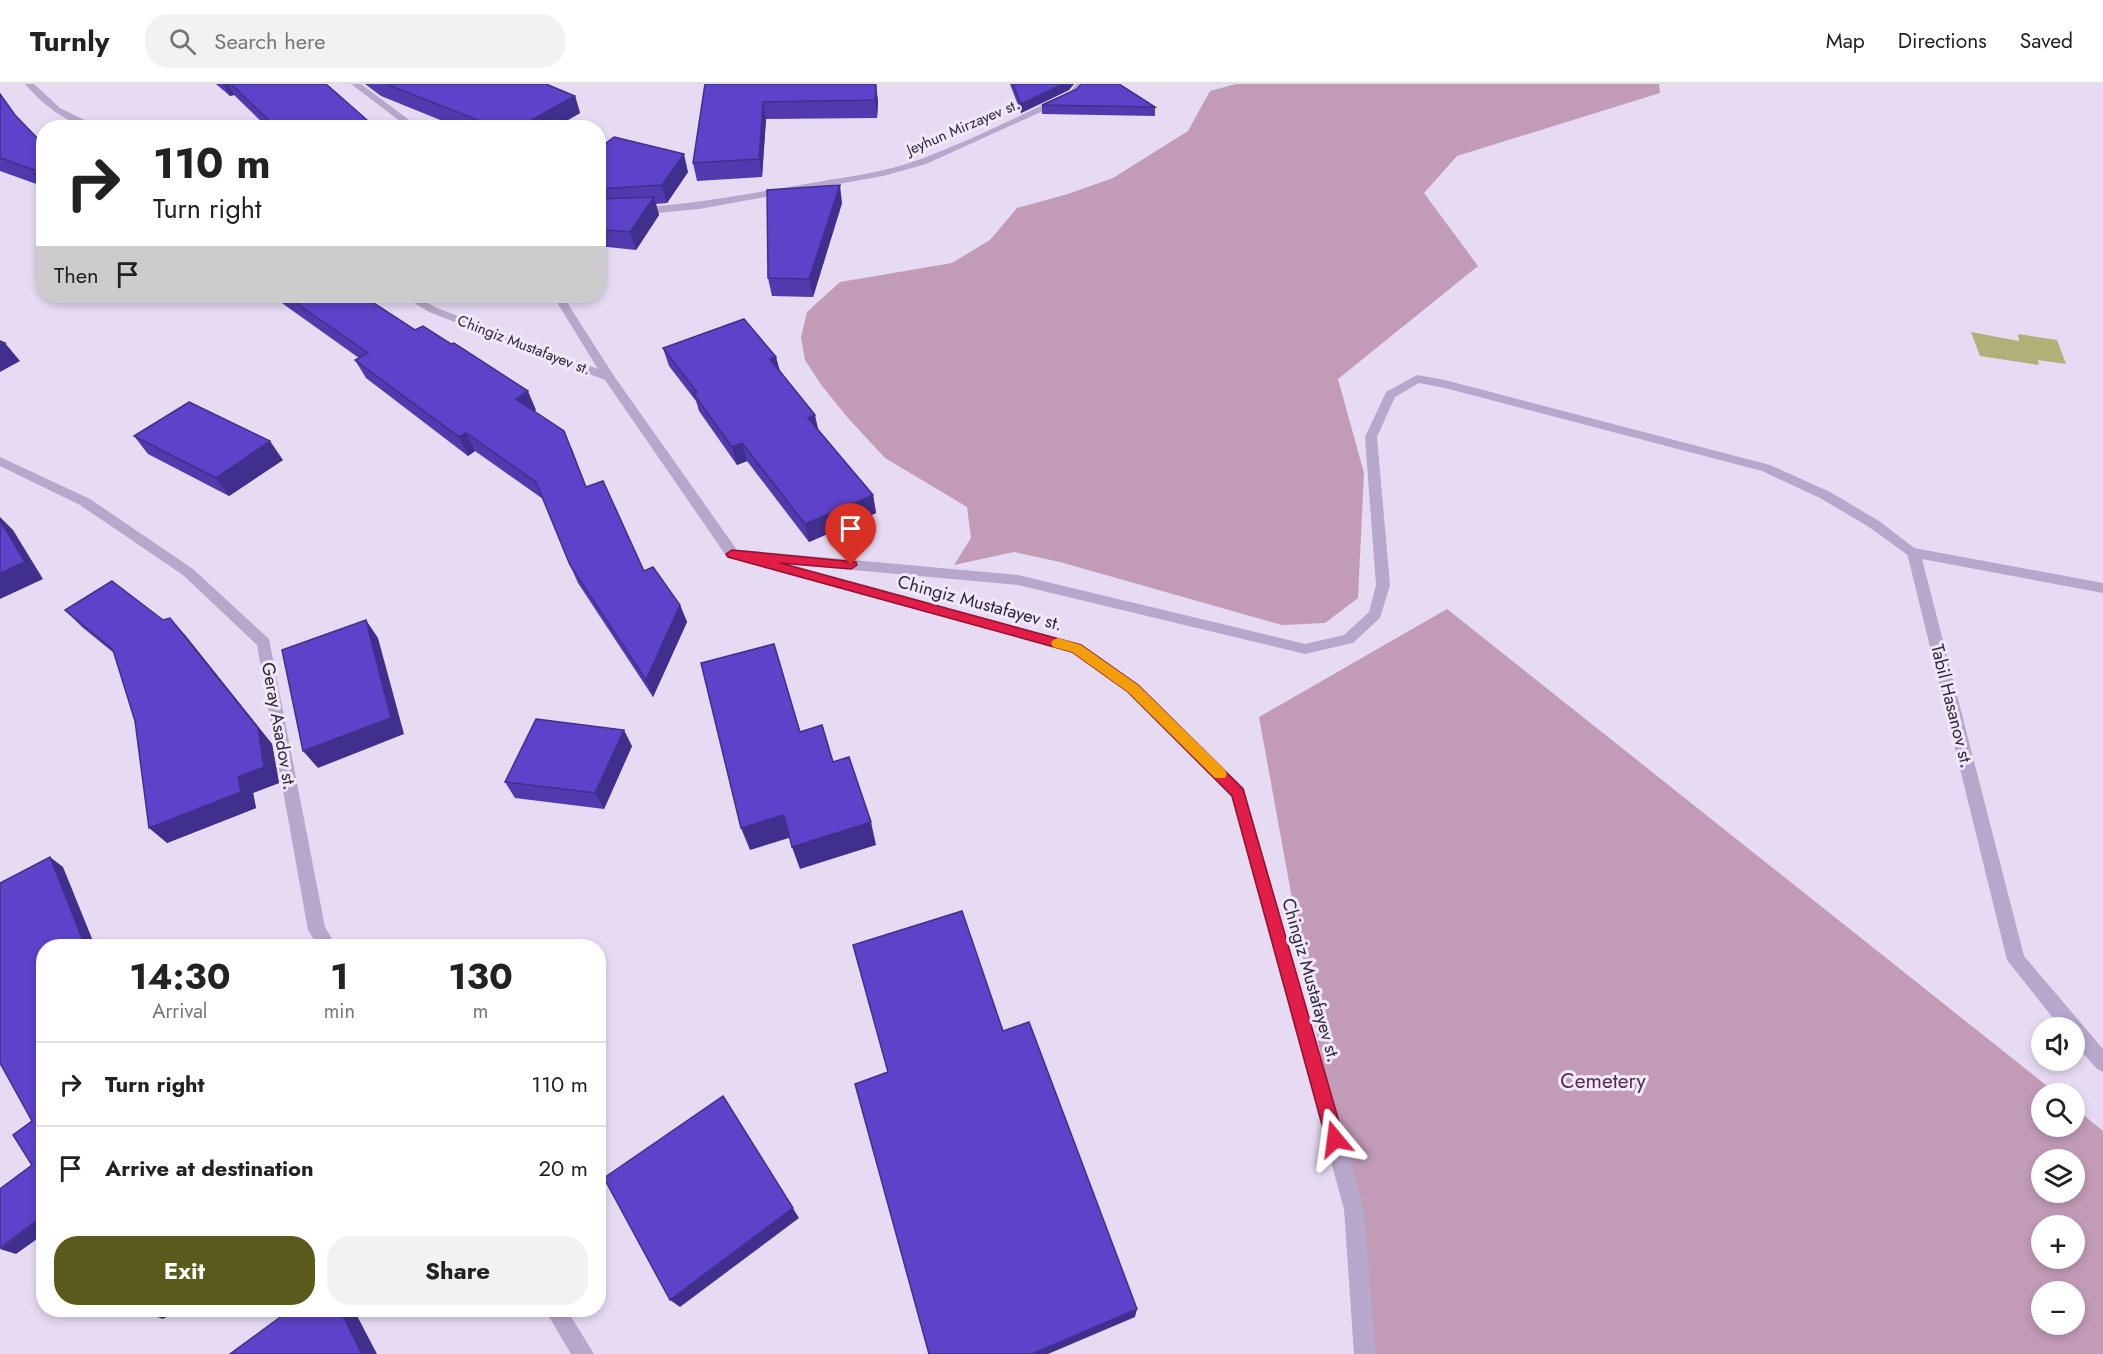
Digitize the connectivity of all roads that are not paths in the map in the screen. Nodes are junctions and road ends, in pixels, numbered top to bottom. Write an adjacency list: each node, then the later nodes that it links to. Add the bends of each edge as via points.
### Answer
1 (29, 84): 4 (street, via 57,110)
2 (355, 84): 5 (street)
3 (1081, 84): 6 (street, Jeyhun Mirzayev st., via 1073,94 1005,126 923,162 880,174 699,207)
4 (79, 120)
5 (405, 120)
6 (606, 212)
7 (420, 303): 9 (street, Chingiz Mustafayev st.)
8 (562, 303): 9 (street, Chingiz Mustafayev st.)
9 (609, 377): 12 (street, Chingiz Mustafayev st.)
10 (0, 461): 14 (street, Geray Asadov st., via 85,502 188,572 264,643 317,930)
11 (1914, 553): 12 (street, via 1825,495 1766,468 1417,380 1390,395 1371,437 1383,585 1375,614 1348,639 1305,649 1018,580); 13 (street); 15 (street, Tabil Hasanov st., via 2016,960)
12 (732, 554): 20 (street, Chingiz Mustafayev st., via 1076,648 1133,688 1238,793 1354,1209)
13 (2103, 588)
14 (323, 939)
15 (2065, 1017)
16 (2085, 1041): 17 (street, Tabil Hasanov st.)
17 (2103, 1063)
18 (559, 1317): 19 (street)
19 (583, 1354)
20 (1365, 1354)

